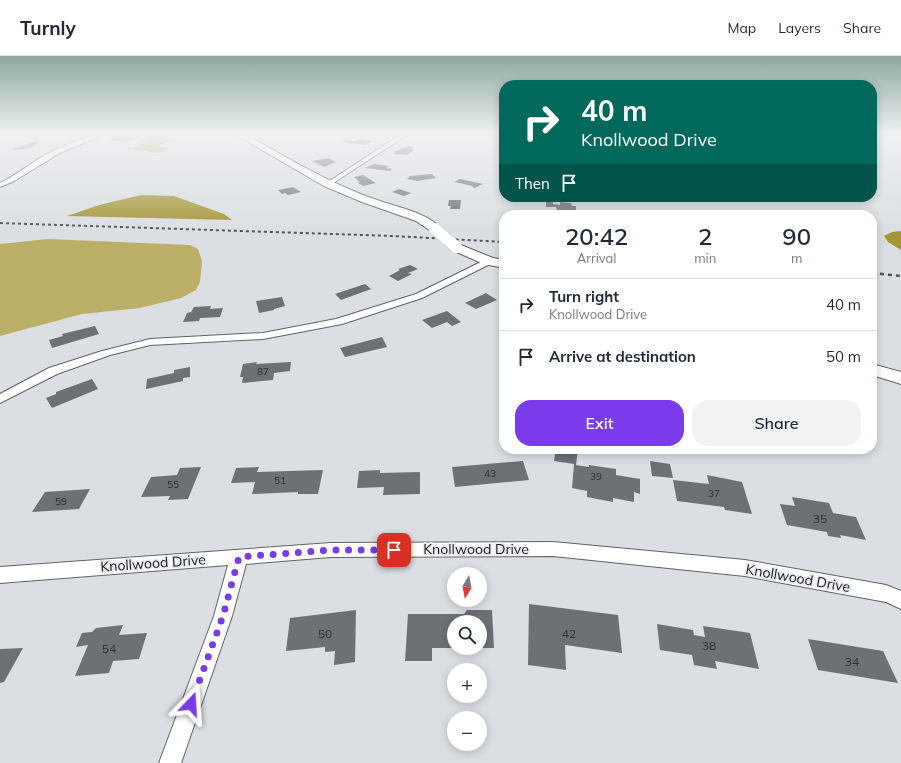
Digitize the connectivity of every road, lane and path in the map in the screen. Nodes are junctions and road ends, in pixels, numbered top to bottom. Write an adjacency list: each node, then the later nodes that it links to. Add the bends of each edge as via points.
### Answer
1 (33, 166): 5 (street)
2 (296, 166): 4 (street)
3 (356, 166): 4 (street)
4 (328, 184): 6 (street, bridge, via 420,219 456,247)
5 (0, 185)
6 (489, 261): 7 (street); 10 (street, via 418,296 338,322 263,336 150,342 106,353 53,371)
7 (499, 263)
8 (877, 371): 9 (street)
9 (901, 378)
10 (0, 398)
11 (239, 557): 12 (street, Knollwood Drive); 13 (street, Knollwood Drive, via 331,550 553,549 745,568 886,594); 14 (street, via 223,616)
12 (0, 575)
13 (901, 600)
14 (170, 763)

